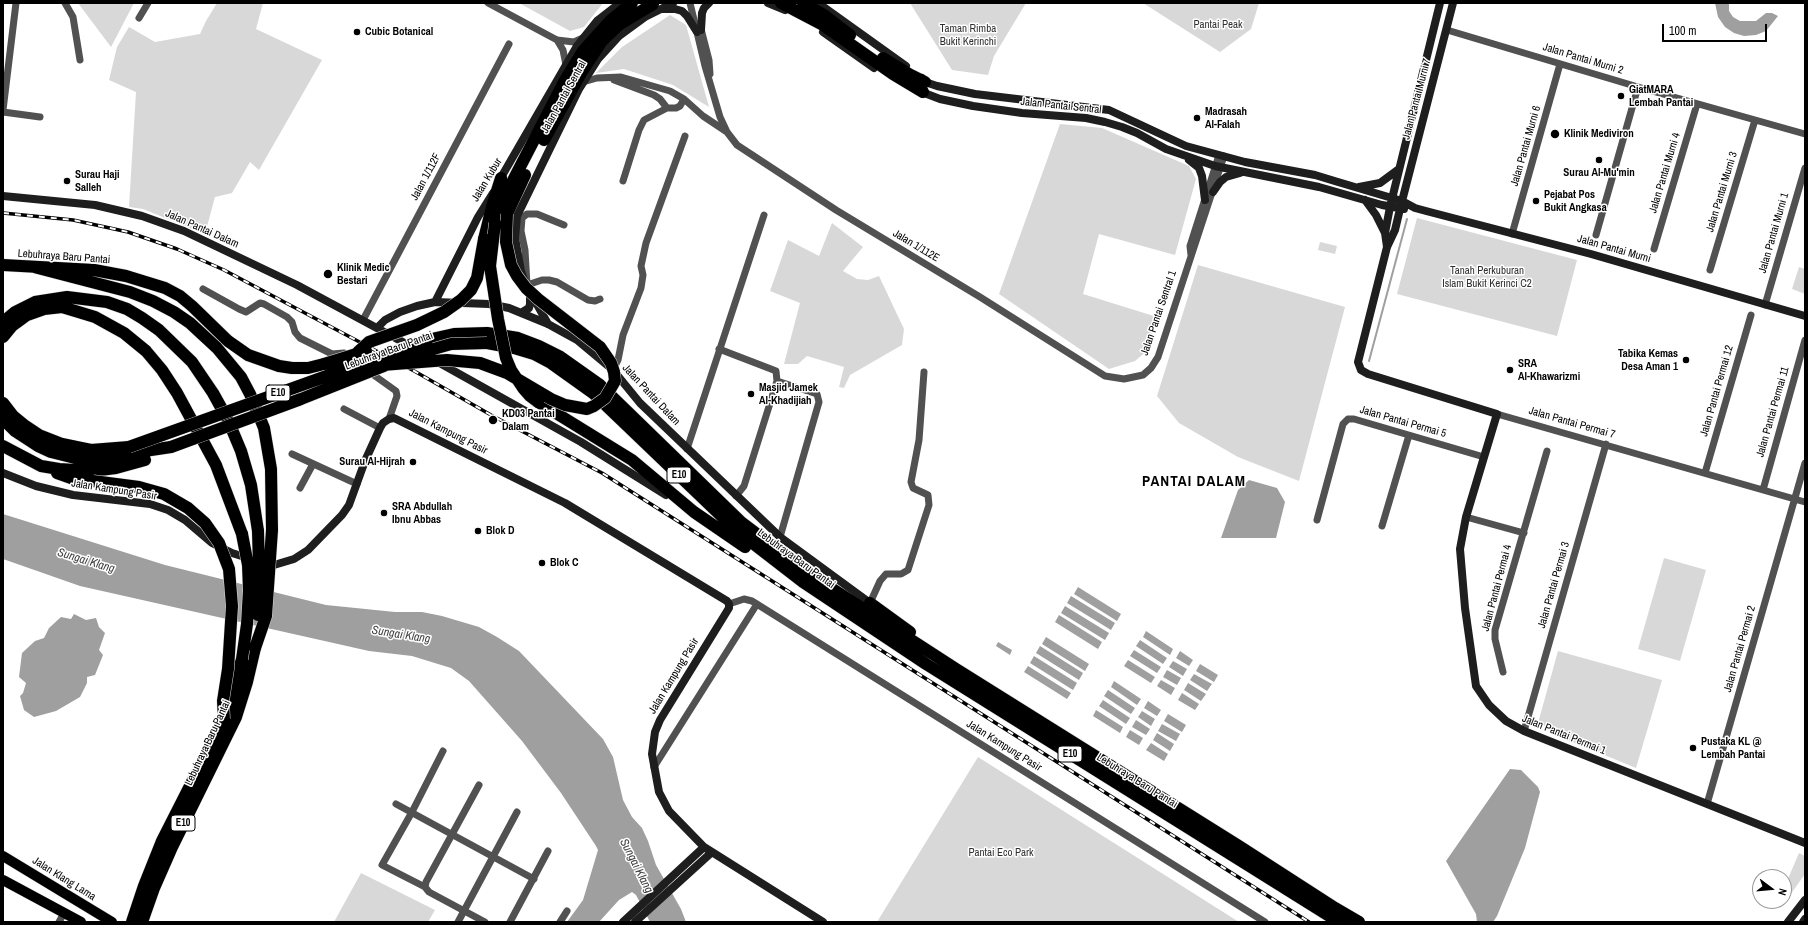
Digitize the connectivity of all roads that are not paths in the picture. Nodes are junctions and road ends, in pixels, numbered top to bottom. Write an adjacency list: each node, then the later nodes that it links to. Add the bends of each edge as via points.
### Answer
1 (16, 3): 36 (street)
2 (65, 3): 24 (street, via 72,17)
3 (148, 3): 18 (street)
4 (488, 3): 22 (street)
5 (620, 3): 21 (street, Jalan Pantai Sentral)
6 (632, 3): 44 (highway, via 610,21 583,51 564,82)
7 (673, 3): 17 (street, Jalan Pantai Sentral)
8 (690, 3): 20 (street, Jalan 1/112E)
9 (694, 3): 20 (street, Jalan 1/112E)
10 (709, 3): 20 (street, via 702,13)
11 (768, 3): 29 (street, Jalan Pantai Sentral, via 824,32 910,90)
12 (781, 3): 29 (highway, via 823,25 887,70)
13 (804, 3): 29 (highway)
14 (818, 3): 29 (street, Jalan Pantai Sentral, via 917,73)
15 (1440, 3): 49 (street, Jalan Pantai Murni 7)
16 (1453, 3): 19 (street, Jalan Pantai Murni 7)
17 (657, 6): 20 (street, via 682,11); 28 (street, Jalan Pantai Sentral, via 611,44); 44 (highway, via 620,24 602,41)
18 (139, 18)
19 (1447, 30): 25 (street, Jalan Pantai Murni 2); 59 (street, Jalan Pantai Murni 7)
20 (699, 31): 41 (street, Jalan 1/112E, via 709,60 712,88 720,117)
21 (585, 36): 22 (street, via 574,42); 26 (street, Jalan Pantai Sentral)
22 (557, 40): 26 (street, via 563,50)
23 (510, 44): 80 (street, Jalan 1/112F)
24 (80, 60)
25 (1560, 64): 30 (street, Jalan Pantai Murni 2); 64 (street, Jalan Pantai Murni 6)
26 (564, 68): 44 (highway); 51 (street, Jalan Kubur)
27 (608, 77): 28 (street); 31 (street, via 637,81 670,91); 34 (street, via 654,95)
28 (581, 85): 44 (highway); 72 (street, Jalan Pantai Sentral, via 525,198 515,224 521,271)
29 (924, 87): 32 (street, Jalan Pantai Sentral); 37 (street, Jalan Pantai Sentral, via 954,103)
30 (1638, 87): 33 (street, Jalan Pantai Murni 2); 65 (street)
31 (684, 99): 34 (street, via 680,106); 41 (street)
32 (1023, 99): 35 (street, Jalan Pantai Sentral); 37 (street)
33 (1697, 104): 39 (street, Jalan Pantai Murni 2); 67 (street, Jalan Pantai Murni 4)
34 (666, 108): 52 (street, via 648,117 642,124)
35 (1109, 110): 40 (street); 46 (street, Jalan Pantai Sentral, via 1186,146)
36 (3, 111): 38 (street)
37 (1022, 113): 40 (street, Jalan Pantai Sentral)
38 (40, 117)
39 (1755, 120): 42 (street, Jalan Pantai Murni 2); 71 (street, Jalan Pantai Murni 3)
40 (1105, 122): 45 (street, Jalan Pantai Sentral, via 1122,126)
41 (727, 132): 93 (street, Jalan 1/112E, via 737,145 774,171 1106,376 1124,379)
42 (1805, 134)
43 (685, 136): 91 (street, via 646,243 641,266 641,288)
44 (533, 151): 90 (highway, bridge, via 507,214 506,242 511,264 526,288 600,347 614,372 614,381 605,398 587,409 565,406 507,373 480,363 446,360); 120 (highway, bridge, via 506,194 495,223 490,266 498,319 511,370 530,396 616,449)
45 (1185, 156): 47 (street, Jalan Pantai Sentral); 57 (street, via 1199,168)
46 (1222, 156): 47 (street, Jalan Pantai Sentral 1); 53 (street, Jalan Pantai Sentral, via 1315,175)
47 (1218, 167): 50 (street, Jalan Pantai Sentral); 54 (street, Jalan Pantai Sentral 1); 57 (street, Jalan Pantai Sentral 1)
48 (1805, 168): 76 (street, Jalan Pantai Murni 1)
49 (1399, 169): 53 (street, via 1380,183); 56 (street, Jalan Pantai Murni 7)
50 (1247, 172): 54 (street, via 1226,177); 58 (street, Jalan Pantai Sentral, via 1319,187)
51 (501, 178): 75 (street, Jalan Kubur); 89 (highway, bridge, via 484,239 477,278 471,290 462,300 444,312 417,325 369,342)
52 (623, 181)
53 (1357, 188): 56 (street, Jalan Pantai Sentral)
54 (1213, 192): 68 (street, Jalan Pantai Sentral 1, via 1196,246)
55 (3, 196): 80 (street, Jalan Pantai Dalam, via 95,205 142,216 209,243)
56 (1392, 198): 59 (street, Jalan Pantai Sentral); 60 (street, Jalan Pantai Murni 7)
57 (1205, 200): 68 (street, Jalan Pantai Sentral 1, via 1190,246)
58 (1365, 200): 60 (street, Jalan Pantai Sentral); 63 (street)
59 (1401, 205): 60 (street, Jalan Pantai Sentral); 64 (street, Jalan Pantai Murni); 66 (street, Jalan Pantai Murni 7, via 1395,230)
60 (1390, 207): 63 (street, Jalan Pantai Murni 7)
61 (764, 215): 88 (street)
62 (564, 225): 72 (street, via 537,214 527,214 522,218 521,231)
63 (1385, 233): 66 (street)
64 (1512, 234): 76 (street, Jalan Pantai Murni, via 1584,252)
65 (1596, 235)
66 (1387, 248): 97 (street, Jalan Pantai Permai 7, via 1358,362 1361,370)
67 (1654, 249)
68 (1190, 255): 93 (street, Jalan Pantai Sentral 1, via 1158,357)
69 (3, 265): 70 (highway, Lebuhraya Baru Pantai / E10)
70 (34, 267): 89 (highway, Lebuhraya Baru Pantai / E10, bridge, via 94,270 126,276 164,288 180,296 228,341 248,354 279,366 308,368); 130 (highway, bridge, via 130,292 174,312 217,348 241,377 264,428 271,469 272,530 266,616)
71 (1710, 270)
72 (528, 288): 74 (street, via 542,280 549,280 588,300); 77 (street, via 530,304 526,311); 82 (street, Jalan Pantai Sentral)
73 (203, 289): 99 (street, via 246,312 260,303 264,304 287,316 300,338 332,354 343,353 396,391 397,396)
74 (600, 299)
75 (435, 302): 77 (street, Jalan Pantai Dalam, via 489,304); 83 (street, Jalan Pantai Dalam, via 400,312)
76 (1765, 305): 79 (street, Jalan Pantai Murni)
77 (521, 313): 82 (street, Jalan Pantai Dalam)
78 (1751, 315): 113 (street, Jalan Pantai Permai 12)
79 (1805, 316)
80 (363, 320): 83 (street, Jalan Pantai Dalam)
81 (3, 322): 130 (highway, Lebuhraya Baru Pantai / E10, bridge, via 15,312 35,302 67,297 85,298 113,304 142,318 159,330 192,362 228,420 251,485 258,530 259,606)
82 (548, 324): 91 (street, Jalan Pantai Dalam, via 577,340)
83 (377, 328): 120 (street, Jalan Pantai Dalam, via 581,442)
84 (3, 337): 133 (highway, Lebuhraya Baru Pantai / E10, bridge, via 12,326 27,315 44,309 62,307 95,317 124,333 146,351 177,393 213,460 242,534 248,565 249,590 242,659)
85 (487, 338): 86 (highway, Lebuhraya Baru Pantai / E10, via 454,334); 90 (highway, Lebuhraya Baru Pantai / E10, bridge, via 437,347); 126 (highway, Lebuhraya Baru Pantai / E10, via 534,354 593,393 737,531); 131 (highway, Lebuhraya Baru Pantai / E10, via 518,338 539,346 559,356 600,384 741,522 772,547 861,609)
86 (427, 340): 89 (highway, Lebuhraya Baru Pantai / E10, bridge, via 410,338); 107 (highway, Lebuhraya Baru Pantai / E10, bridge)
87 (1805, 340): 116 (street, Jalan Pantai Permai 11)
88 (719, 349): 94 (street, via 776,371); 104 (street)
89 (358, 352)
90 (382, 365): 107 (highway, Lebuhraya Baru Pantai / E10, bridge, via 301,399 171,447)
91 (613, 370): 104 (street, Jalan Pantai Dalam, via 640,403)
92 (924, 372): 127 (street, via 919,440 911,482 913,488 928,495 929,505 908,570 901,574 886,574)
93 (1143, 375)
94 (777, 381): 117 (street, via 744,486); 125 (street, via 817,394 819,402)
95 (3, 403): 107 (highway, Lebuhraya Baru Pantai / E10, via 13,416 40,435 62,444)
96 (344, 409): 100 (street)
97 (1497, 414): 102 (street, Jalan Pantai Permai 7); 108 (street, Jalan Pantai Permai 1)
98 (3, 419): 107 (highway, Lebuhraya Baru Pantai / E10, via 15,431 38,446 64,456 96,460)
99 (389, 419): 100 (street, Jalan Kampung Pasir); 128 (street, Jalan Kampung Pasir, via 400,420 566,503)
100 (380, 428): 114 (street, Jalan Kampung Pasir)
101 (1409, 435): 108 (street, Jalan Pantai Permai 5); 122 (street, Jalan Pantai Permai 5, via 1348,419 1343,424); 123 (street)
102 (1606, 444): 113 (street, Jalan Pantai Permai 7); 134 (street, Jalan Pantai Permai 3)
103 (3, 446): 111 (highway, Lebuhraya Baru Pantai / E10)
104 (687, 449): 117 (street, Jalan Pantai Dalam)
105 (1547, 451): 124 (street, Jalan Pantai Permai 4)
106 (292, 454): 110 (street)
107 (130, 455): 111 (highway, Lebuhraya Baru Pantai / E10, via 92,471)
108 (1484, 457): 121 (street, Jalan Pantai Permai 1)
109 (1805, 463): 118 (street, Jalan Pantai Permai 2)
110 (313, 464): 114 (street); 115 (street)
111 (41, 466): 133 (highway, bridge, via 74,479 139,486 164,494 205,523 219,543 229,569 232,606 223,701)
112 (3, 473): 114 (street, Jalan Kampung Pasir, via 36,486 73,496 150,504 168,510 185,520 212,543 232,553 274,565 294,559 308,550 349,505)
113 (1705, 473): 116 (street, Jalan Pantai Permai 7)
114 (357, 484)
115 (300, 488)
116 (1763, 490): 118 (street, Jalan Pantai Permai 7)
117 (736, 496): 125 (street, Jalan Pantai Dalam)
118 (1794, 499): 119 (street, Jalan Pantai Permai 7); 139 (street, Jalan Pantai Permai 2)
119 (1805, 502)
120 (694, 512): 126 (highway, via 746,547)
121 (1466, 517): 124 (street, Jalan Pantai Permai 4); 134 (street, Jalan Pantai Permai 1, via 1460,550 1461,568 1476,686 1489,705 1506,721)
122 (1317, 520)
123 (1382, 526)
124 (1524, 533): 132 (street, Jalan Pantai Permai 4, via 1496,630 1495,639)
125 (780, 537): 127 (street, Jalan Pantai Dalam)
126 (767, 555): 171 (highway, Lebuhraya Baru Pantai / E10, via 926,664)
127 (870, 603): 131 (highway, via 923,641)
128 (730, 604): 129 (street, Jalan Kampung Pasir, via 744,599); 136 (street, Jalan Kampung Pasir, via 660,720 653,744)
129 (757, 604): 136 (street); 170 (street, Jalan Kampung Pasir)
130 (255, 648): 156 (highway, Lebuhraya Baru Pantai / E10, via 236,716)
131 (956, 669): 172 (highway, Lebuhraya Baru Pantai / E10)
132 (1504, 672)
133 (224, 719): 156 (highway, Lebuhraya Baru Pantai / E10, via 162,841)
134 (1524, 732): 139 (street, Jalan Pantai Permai 1)
135 (443, 751): 140 (street)
136 (654, 767): 144 (street, Jalan Kampung Pasir, via 659,792 669,812)
137 (479, 785): 142 (street)
138 (396, 804): 140 (street)
139 (1707, 804): 143 (street, Jalan Pantai Permai 1)
140 (412, 812): 142 (street); 152 (street, via 382,865)
141 (517, 812): 148 (street)
142 (452, 834): 148 (street); 152 (street)
143 (1805, 844)
144 (704, 847): 146 (street, Jalan Kampung Pasir); 149 (street)
145 (548, 851): 150 (street)
146 (712, 852): 149 (street); 169 (street, Jalan Kampung Pasir)
147 (3, 856): 161 (main road, Jalan Klang Lama)
148 (494, 856): 150 (street); 154 (street)
149 (689, 867): 167 (street); 168 (street)
150 (534, 879): 165 (street)
151 (3, 880): 157 (main road)
152 (425, 887): 154 (street, via 429,892)
153 (1805, 900): 173 (street)
154 (464, 911): 163 (street); 164 (street)
155 (567, 911): 166 (street)
156 (141, 915): 162 (highway, Lebuhraya Baru Pantai / E10)
157 (66, 917): 159 (street); 160 (main road)
158 (1805, 919): 174 (street)
159 (59, 922)
160 (81, 922)
161 (112, 922)
162 (132, 922)
163 (458, 922)
164 (485, 922)
165 (510, 922)
166 (560, 922)
167 (623, 922)
168 (635, 922)
169 (823, 922)
170 (1265, 922)
171 (1339, 922)
172 (1359, 922)
173 (1788, 922)
174 (1803, 922)

